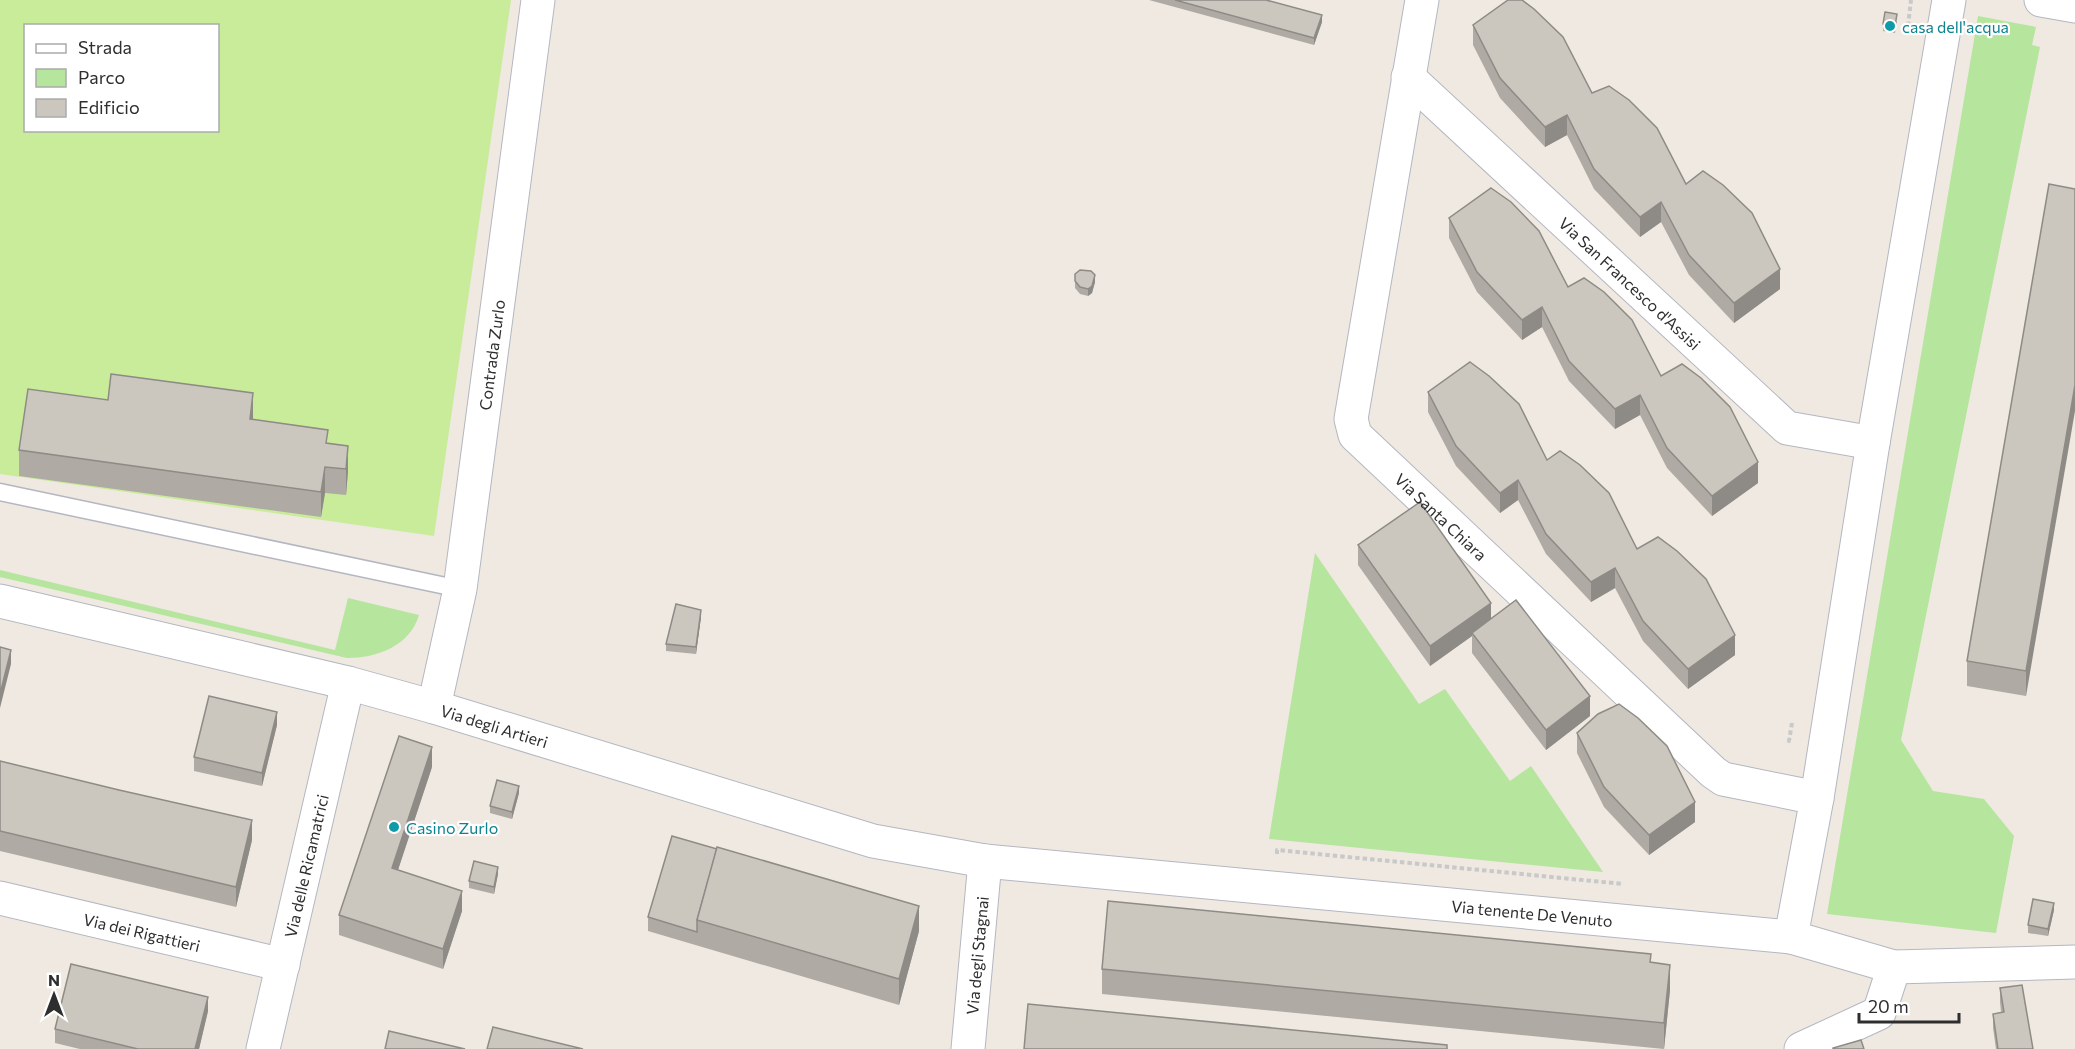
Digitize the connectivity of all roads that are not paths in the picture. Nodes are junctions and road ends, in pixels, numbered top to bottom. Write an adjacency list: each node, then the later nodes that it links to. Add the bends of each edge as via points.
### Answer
1 (538, 0): 9 (street, Contrada Zurlo)
2 (1422, 0): 6 (street, Via Santa Chiara)
3 (1949, 0): 7 (street)
4 (2041, 0): 5 (street)
5 (2075, 6)
6 (1408, 77): 7 (street, Via San Francesco d'Assisi, via 1787,428); 13 (street, Via Santa Chiara, via 1351,419 1355,435 1713,772 1723,779)
7 (1873, 443): 13 (street)
8 (0, 492): 9 (lane)
9 (460, 589): 12 (street, Contrada Zurlo)
10 (0, 601): 11 (street, Via degli Artieri)
11 (348, 683): 12 (street, Via degli Artieri); 18 (street, Via delle Ricamatrici)
12 (434, 707): 14 (street, Via degli Artieri, via 873,841)
13 (1817, 798): 16 (street)
14 (985, 861): 16 (street, Via tenente De Venuto); 21 (street, Via degli Stagnai)
15 (0, 898): 18 (street, Via dei Rigattieri)
16 (1791, 937): 19 (street, Via tenente De Venuto)
17 (2075, 962): 19 (street, Via tenente De Venuto)
18 (283, 965): 20 (street, Via delle Ricamatrici)
19 (1894, 967): 22 (street, via 1879,1013)
20 (262, 1049)
21 (968, 1049)
22 (1801, 1049)

